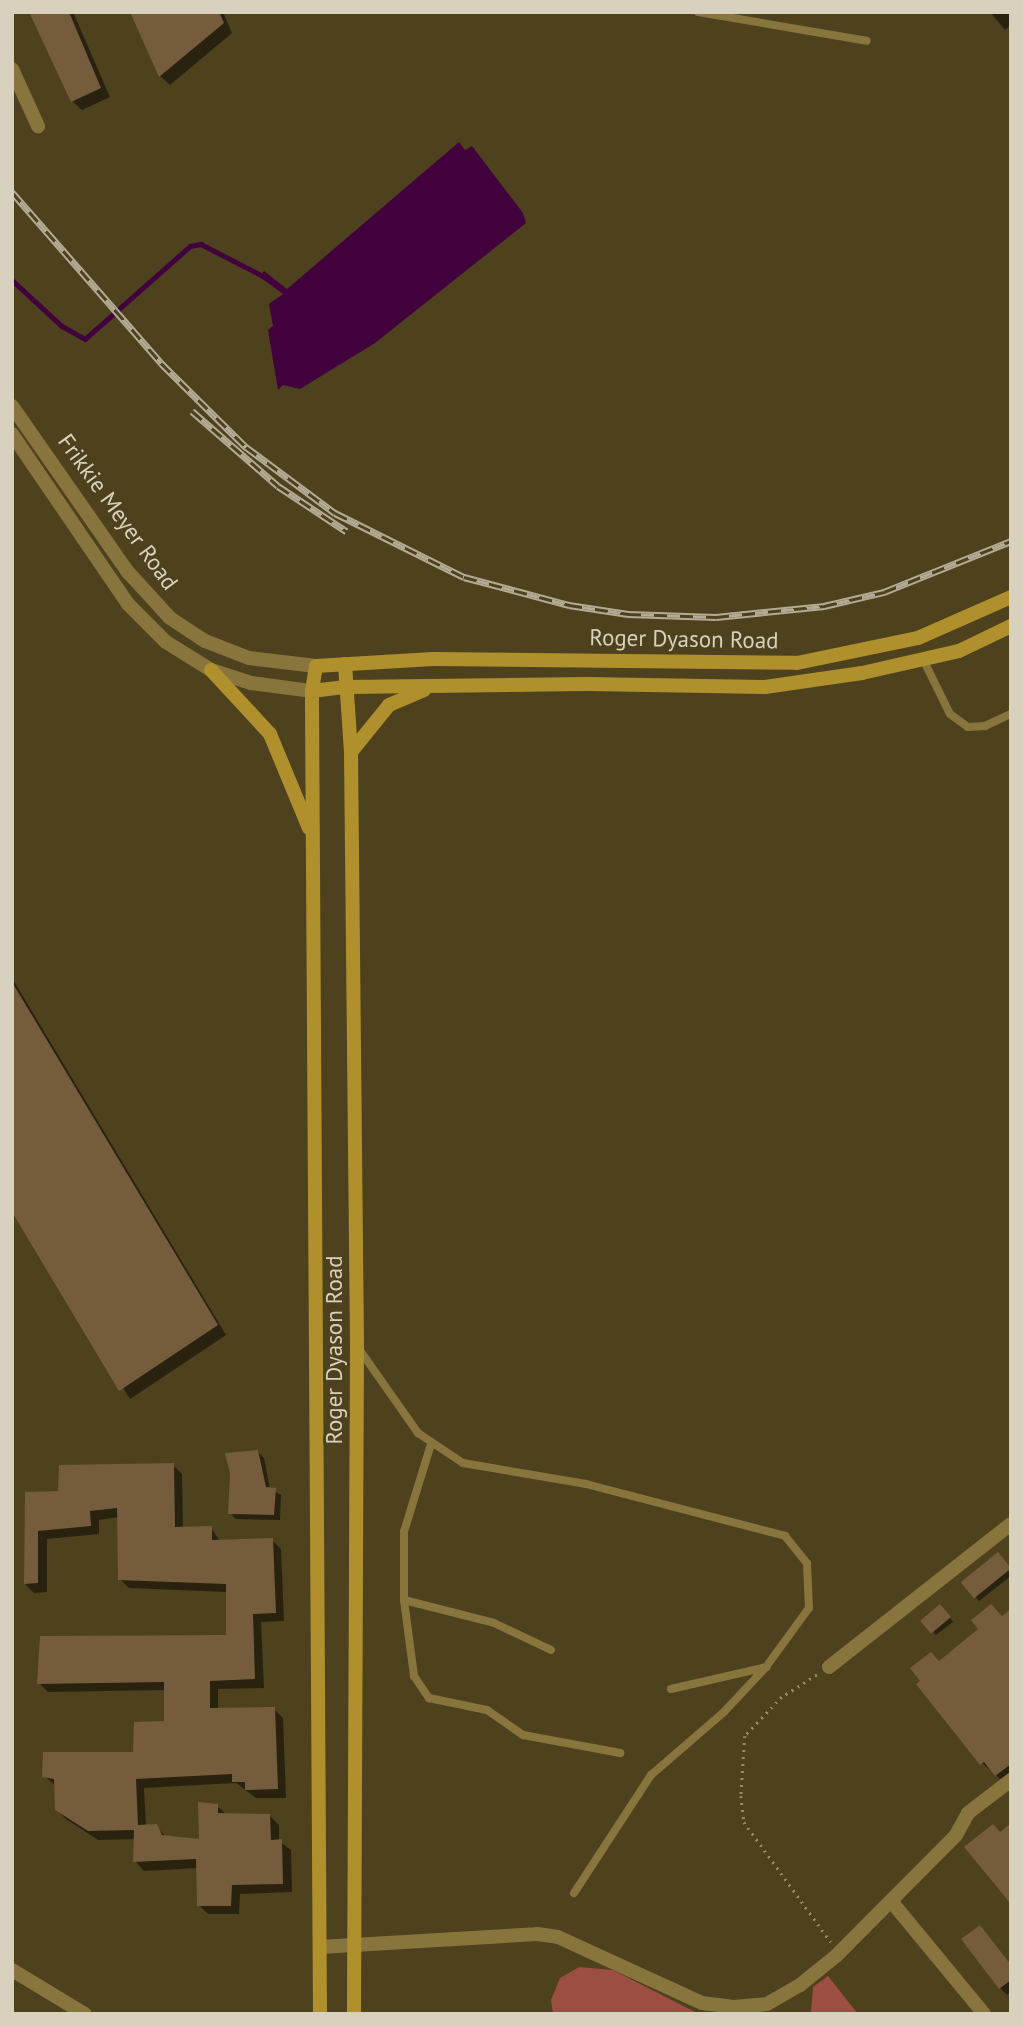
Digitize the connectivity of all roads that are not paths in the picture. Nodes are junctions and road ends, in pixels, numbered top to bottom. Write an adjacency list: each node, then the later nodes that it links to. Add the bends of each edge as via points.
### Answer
1 (698, 12): 2 (lane)
2 (867, 41)
3 (12, 69): 4 (street)
4 (38, 127)
5 (12, 406): 12 (street, Frikkie Meyer Road, via 128,572 170,618 205,641 248,659)
6 (12, 434): 13 (street, Frikkie Meyer Road, via 128,604 166,642)
7 (1011, 597): 9 (main road, Roger Dyason Road)
8 (1011, 626): 10 (main road, Roger Dyason Road, via 959,652)
9 (918, 638): 10 (main road); 11 (main road, Roger Dyason Road, via 797,663 433,659)
10 (923, 659): 15 (main road, Roger Dyason Road, via 765,687); 17 (lane, via 950,714 968,727 985,726)
11 (345, 664): 12 (main road, Roger Dyason Road); 14 (main road, Roger Dyason Road)
12 (316, 666): 16 (main road, Roger Dyason Road)
13 (211, 670): 16 (street, Frikkie Meyer Road, via 250,683); 19 (main road, via 270,734)
14 (346, 687): 15 (main road, Roger Dyason Road); 16 (main road, Roger Dyason Road); 18 (main road, Roger Dyason Road)
15 (432, 687): 18 (main road, via 389,705)
16 (312, 691): 19 (main road, Roger Dyason Road)
17 (1011, 714)
18 (351, 752): 20 (main road, Roger Dyason Road)
19 (313, 839): 33 (main road, Roger Dyason Road)
20 (357, 1346): 21 (lane, via 418,1433); 32 (main road, Roger Dyason Road)
21 (431, 1444): 23 (lane, via 404,1532); 25 (lane, via 463,1463 586,1484 785,1536 807,1563 809,1608)
22 (1011, 1524): 26 (street)
23 (404, 1600): 24 (lane, via 494,1623); 28 (lane, via 414,1676 429,1698 487,1710 523,1735)
24 (551, 1650)
25 (766, 1667): 27 (lane); 30 (lane, via 724,1712 651,1775)
26 (829, 1667)
27 (671, 1689)
28 (620, 1753)
29 (1011, 1780): 31 (street, via 968,1813 956,1835)
30 (574, 1893)
31 (891, 1901): 32 (street, via 840,1953 786,1994 767,2004 734,2007 702,2003 558,1937 474,1934); 38 (street)
32 (354, 1944): 33 (street); 37 (main road, Roger Dyason Road)
33 (320, 1947): 36 (main road, Roger Dyason Road)
34 (12, 1970): 35 (street)
35 (85, 2014)
36 (320, 2014)
37 (354, 2014)
38 (984, 2014)

